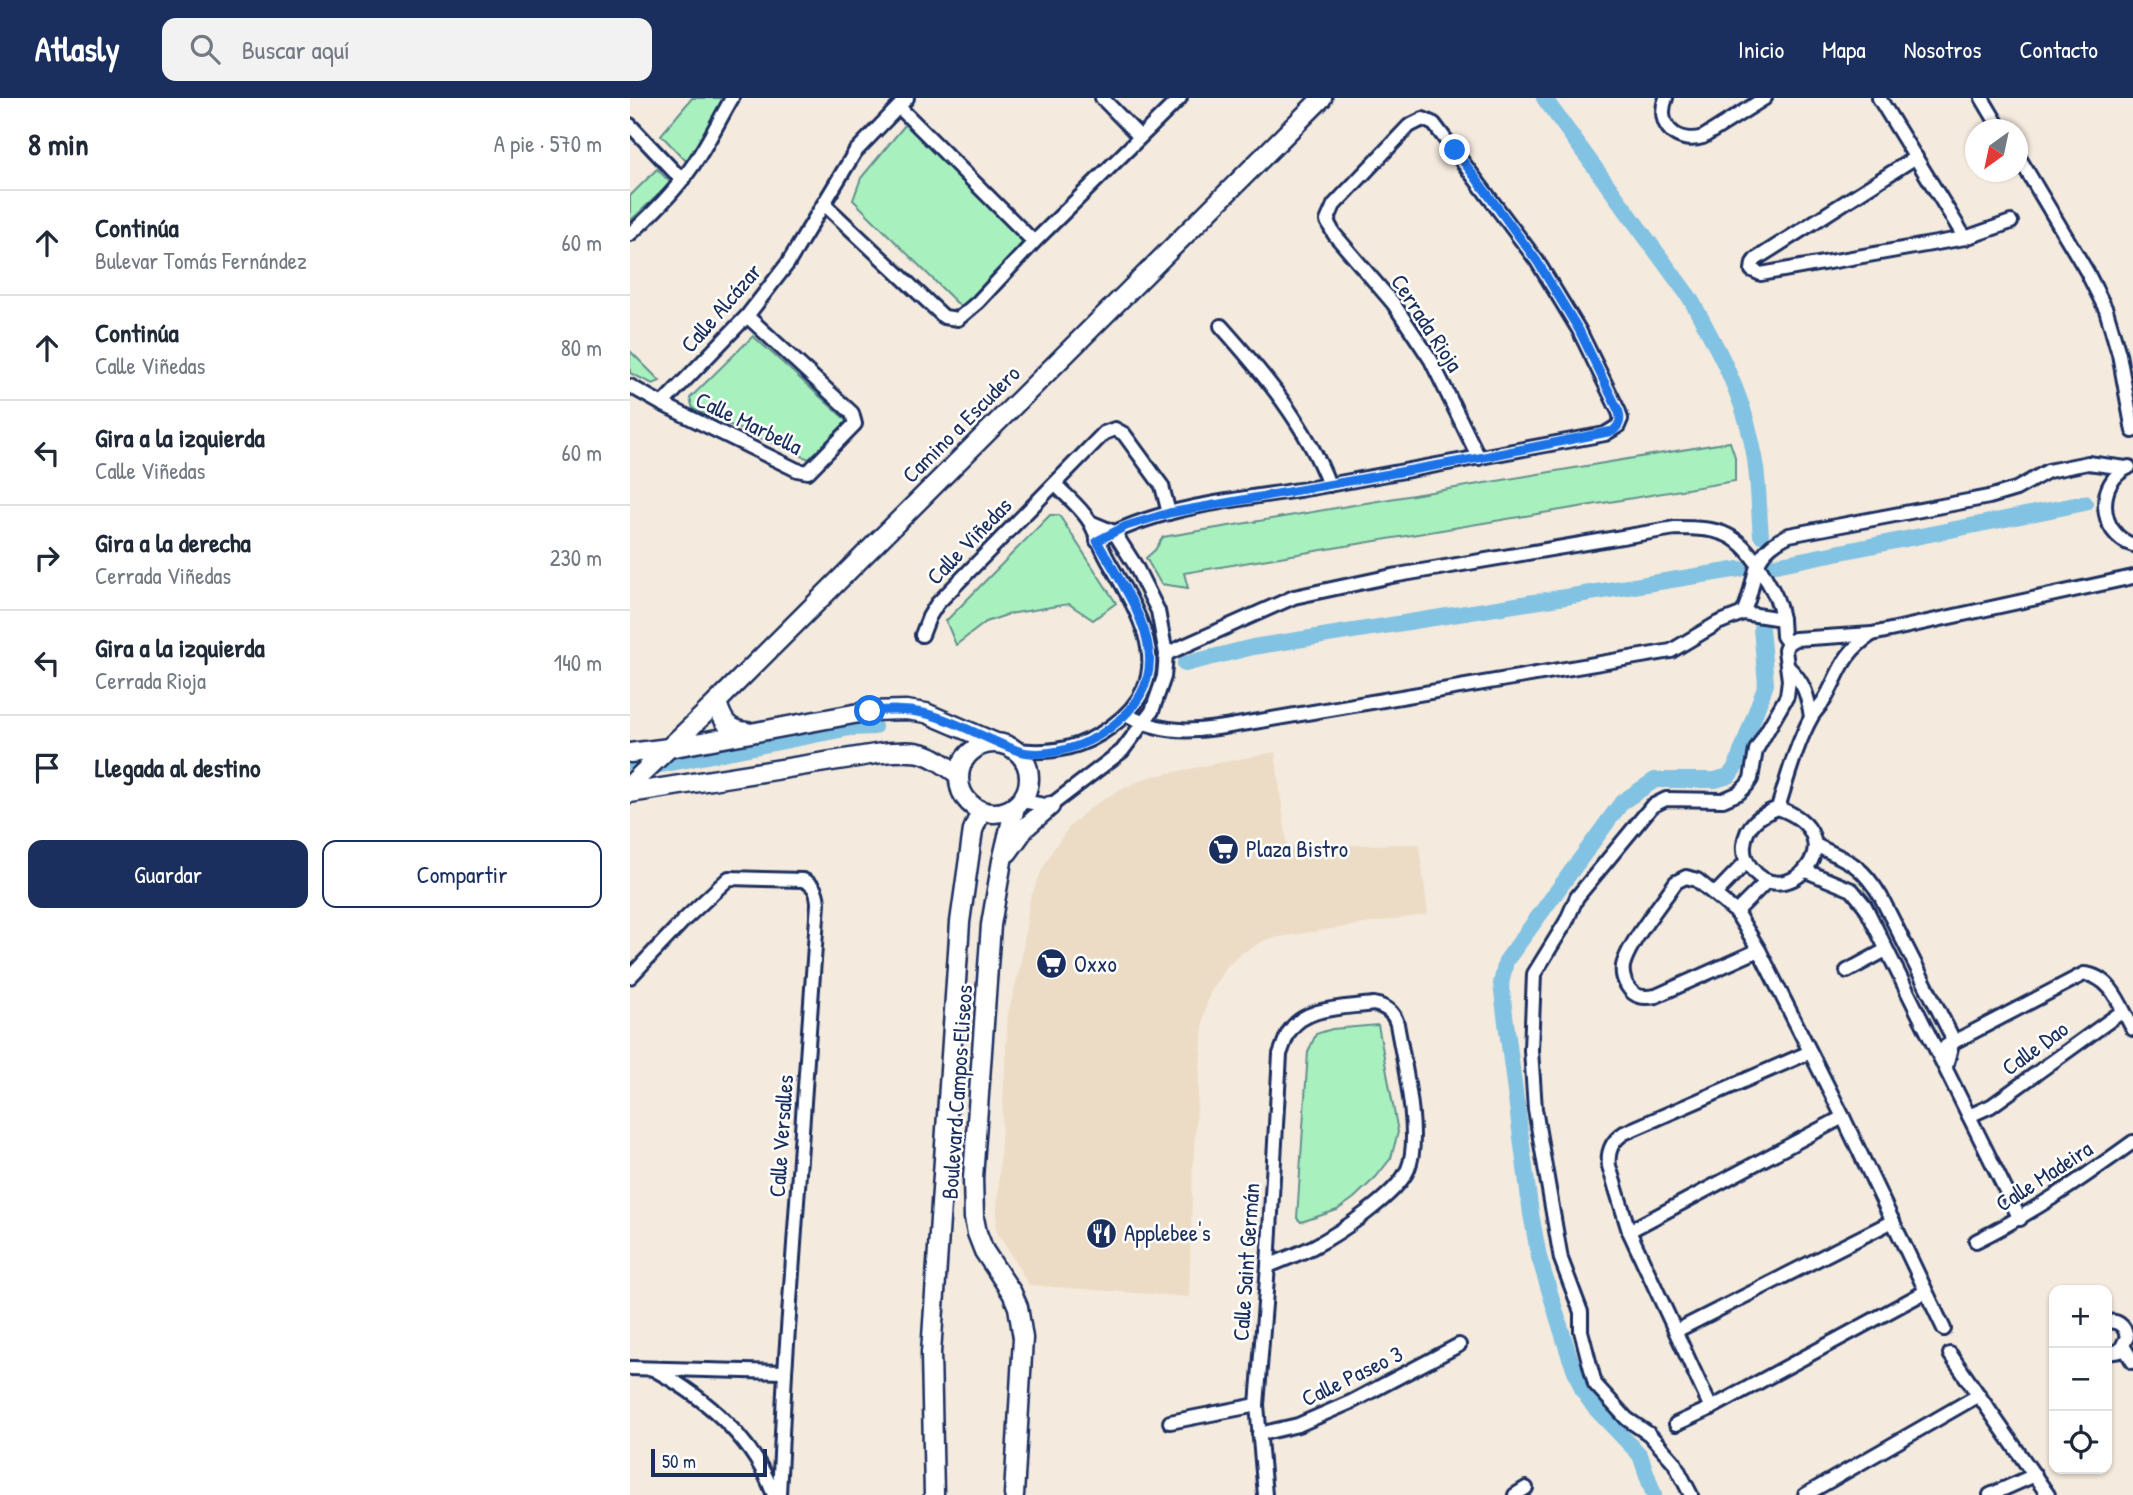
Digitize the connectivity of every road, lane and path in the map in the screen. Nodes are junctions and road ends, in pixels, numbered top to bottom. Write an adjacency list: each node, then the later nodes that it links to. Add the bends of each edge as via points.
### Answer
1 (732, 98): 15 (street)
2 (1102, 98): 12 (street)
3 (1180, 98): 12 (street)
4 (1322, 98): 46 (main road, Camino a Escudero)
5 (1666, 98): 6 (street, via 1662,110 1670,130 1693,140)
6 (1765, 98)
7 (1879, 98): 13 (street)
8 (1982, 98): 10 (street)
9 (903, 102): 16 (street, Calle Alcázar, via 855,152); 20 (street, Calle Alcázar)
10 (1994, 119)
11 (630, 125): 15 (street)
12 (1140, 138): 20 (street)
13 (1916, 157): 19 (street); 19 (street, via 1756,259 1752,270 1761,274)
14 (2028, 173): 25 (street, via 2106,310)
15 (682, 180): 18 (street)
16 (824, 204): 20 (street, via 951,319 978,302); 21 (street, Calle Alcázar, via 788,263)
17 (2011, 222): 19 (street)
18 (630, 234)
19 (1965, 238)
20 (1034, 242)
21 (747, 316): 24 (street, Calle Alcázar); 24 (street, Calle Marbella, via 852,413 855,424 844,437 808,472 802,471)
22 (1221, 326): 29 (street, via 1290,413)
23 (630, 386): 24 (street)
24 (662, 404)
25 (2133, 431)
26 (1479, 458): 26 (street, Cerrada Rioja, via 1431,360 1327,220 1334,205 1409,126 1423,119 1434,124 1537,261 1579,330 1621,419 1605,435); 29 (street)
27 (2129, 467): 34 (street, via 2108,488 2104,500 2109,527); 35 (street, via 2074,465 2048,471 2016,489 1989,497 1789,535)
28 (1055, 484): 30 (street, Calle Viñedas, via 1104,433 1115,429 1124,434 1162,486); 31 (street); 42 (street, Calle Viñedas, via 937,604)
29 (1329, 485): 30 (street)
30 (1169, 513): 32 (street)
31 (1090, 522): 32 (street); 33 (street)
32 (1114, 532): 33 (street); 37 (street)
33 (1097, 541): 39 (street)
34 (2133, 545)
35 (1756, 561): 38 (street); 40 (street, via 1780,601); 44 (street, via 1735,537 1709,528 1675,528 1294,597)
36 (2133, 577): 41 (street)
37 (1158, 611): 39 (street); 44 (street)
38 (1743, 613): 40 (street); 49 (street, via 1671,651 1196,731)
39 (1140, 615): 47 (street, via 1149,675)
40 (1782, 619): 43 (street)
41 (1872, 634): 43 (street); 48 (street, via 1846,656)
42 (922, 635)
43 (1788, 643): 45 (street)
44 (1166, 654): 49 (street, via 1159,697)
45 (1788, 667): 48 (street, via 1800,678); 110 (street, via 1787,696 1756,750 1747,785 1723,800 1666,799 1652,806 1577,897 1534,974 1531,1050 1535,1109 1561,1259 1581,1312 1581,1331 1595,1384 1674,1462)
46 (717, 702): 50 (main road, via 724,723); 54 (main road, Camino a Escudero)
47 (1127, 715): 49 (street); 52 (street, via 1088,742 1064,750)
48 (1811, 717): 59 (street)
49 (1144, 724): 58 (street, via 1109,763)
50 (754, 732): 51 (main road, via 870,711 906,710); 54 (main road)
51 (996, 743): 52 (main road); 55 (main road, via 976,748)
52 (1017, 750): 57 (main road, via 1030,780 1028,792)
53 (630, 753): 54 (main road)
54 (662, 754): 56 (main road, Camino a Escudero)
55 (959, 775): 56 (main road, via 925,752 911,750); 60 (main road, via 964,797)
56 (630, 787)
57 (1018, 804): 58 (street); 60 (main road, via 1004,812); 62 (main road, Boulevard Campos Eliseos)
58 (1050, 806): 62 (main road, via 1026,827)
59 (1778, 808): 61 (street, via 1804,820); 63 (street, via 1752,822 1744,841)
60 (981, 811): 107 (main road, Boulevard Campos Eliseos, via 973,830 960,922 931,1353)
61 (1815, 845): 64 (street, via 1814,859); 74 (street, via 1868,875 1951,1035)
62 (1002, 861): 108 (main road, Boulevard Campos Eliseos, via 992,925 974,1219 980,1243 1012,1293 1021,1322 1023,1361)
63 (1746, 862): 65 (street); 66 (street)
64 (1806, 871): 65 (street, via 1795,880); 69 (street, via 1852,890)
65 (1767, 881): 67 (street)
66 (1716, 894): 67 (street); 68 (street, via 1697,880 1686,877 1676,882 1628,953 1624,982 1632,993 1644,998 1657,996)
67 (1736, 912): 68 (street)
68 (1759, 950): 76 (street)
69 (1886, 950): 70 (street); 75 (street)
70 (1847, 971)
71 (630, 977): 98 (street, Calle Versalles, via 729,878 803,880 817,893)
72 (2123, 1011): 73 (street); 74 (street, via 2107,983 2084,974); 78 (street, Calle Dao, via 1991,1106)
73 (2133, 1029)
74 (1951, 1044): 75 (street); 77 (street)
75 (1936, 1050): 77 (street)
76 (1811, 1052): 79 (street); 83 (street, via 1616,1139 1608,1156)
77 (1945, 1067): 78 (street)
78 (1969, 1116): 81 (street)
79 (1843, 1117): 82 (street); 83 (street)
80 (2133, 1142): 81 (street, Calle Madeira)
81 (2020, 1219): 84 (street, Calle Madeira)
82 (1893, 1221): 86 (street); 90 (street)
83 (1629, 1230): 90 (street)
84 (1976, 1241)
85 (1268, 1266): 85 (street, Calle Saint Germán, via 1338,1232 1387,1195 1408,1169 1413,1129 1397,1024 1390,1011 1373,1004 1323,1010 1288,1033 1280,1054); 100 (street, Calle Saint Germán)
86 (1925, 1292): 88 (street); 101 (street)
87 (2112, 1323): 89 (street)
88 (1944, 1329)
89 (2130, 1329): 92 (street)
90 (1676, 1331): 101 (street)
91 (1459, 1345): 104 (street, Calle Paseo 3, via 1351,1402 1298,1425)
92 (2124, 1347): 93 (street); 95 (street)
93 (2112, 1353)
94 (1950, 1354): 99 (street)
95 (2133, 1362)
96 (630, 1368): 97 (street, Calle Versalles)
97 (655, 1370): 98 (street, Calle Versalles); 106 (street, Calle Versalles, via 699,1398 732,1429)
98 (785, 1372): 106 (street, Calle Versalles)
99 (1979, 1395): 105 (street); 111 (street)
100 (1257, 1405): 102 (street); 104 (street, Calle Saint Germán)
101 (1712, 1408): 103 (street)
102 (1170, 1422)
103 (1676, 1424)
104 (1259, 1434): 109 (street, Calle Saint Germán)
105 (2035, 1475): 112 (street); 113 (street)
106 (777, 1495)
107 (934, 1495)
108 (1014, 1495)
109 (1265, 1495)
110 (1691, 1495)
111 (1805, 1495)
112 (1990, 1495)
113 (2048, 1495)

